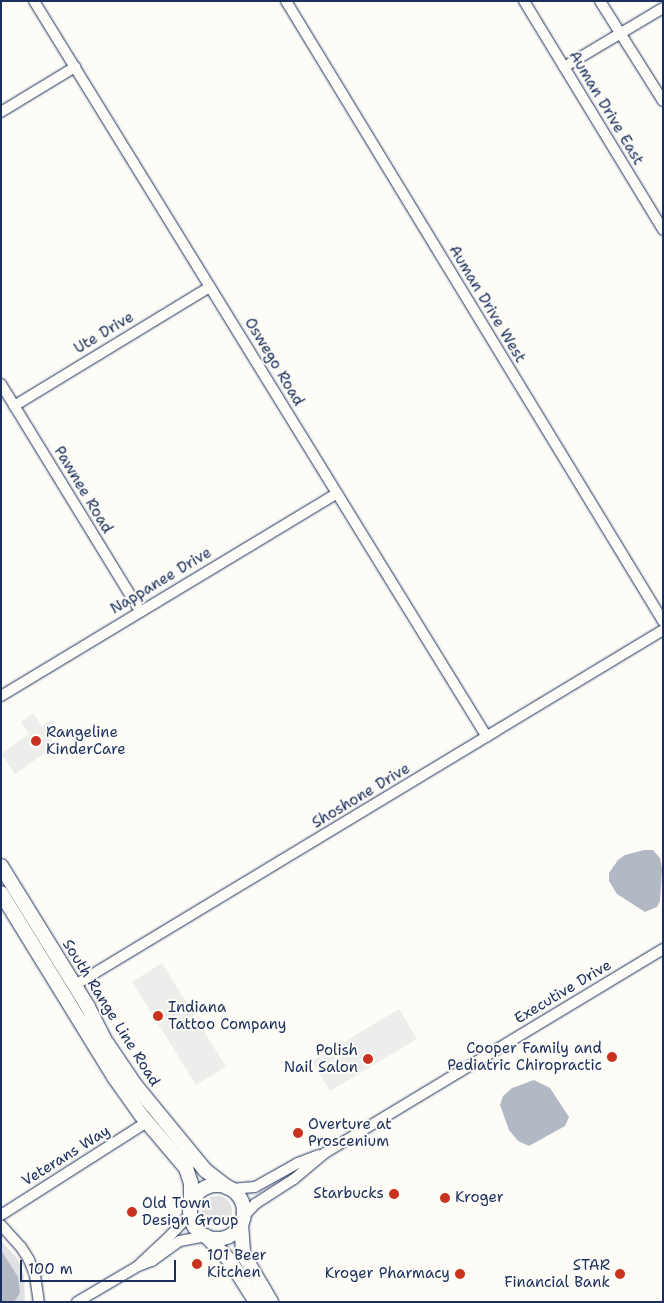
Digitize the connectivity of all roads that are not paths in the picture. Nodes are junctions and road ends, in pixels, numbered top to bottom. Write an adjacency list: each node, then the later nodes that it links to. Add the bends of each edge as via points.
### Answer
1 (34, 1): 8 (street, Oswego Road)
2 (286, 1): 17 (street, Auman Drive West)
3 (524, 1): 7 (street, Auman Drive East)
4 (600, 1): 6 (street)
5 (659, 6): 6 (street)
6 (620, 34): 7 (street); 9 (street)
7 (564, 67): 11 (street, Auman Drive East)
8 (75, 68): 10 (street); 12 (street, Oswego Road)
9 (663, 101)
10 (1, 112)
11 (663, 230)
12 (210, 287): 14 (street, Ute Drive); 15 (street, Oswego Road)
13 (1, 384): 14 (street, Pawnee Road)
14 (14, 406): 16 (street, Pawnee Road)
15 (336, 494): 16 (street, Nappanee Drive); 20 (street, Oswego Road)
16 (140, 611): 19 (street, Nappanee Drive)
17 (663, 621)
18 (663, 630): 20 (street, Shoshone Drive)
19 (1, 696)
20 (487, 738): 24 (street, Shoshone Drive)
21 (1, 866): 24 (main road, South Range Line Road)
22 (1, 893): 25 (main road, South Range Line Road, via 114,1077)
23 (663, 949): 26 (street, Executive Drive)
24 (75, 985): 27 (main road, South Range Line Road, via 104,1039 142,1095 205,1170)
25 (147, 1122): 28 (main road, South Range Line Road, via 188,1172); 29 (street, Veterans Way)
26 (325, 1153): 27 (street, Executive Drive, via 298,1163 255,1187); 30 (street, Executive Drive, via 294,1179 255,1204)
27 (230, 1188): 28 (main road, via 208,1186 197,1194); 30 (main road, via 240,1198)
28 (190, 1210): 32 (main road, via 197,1230); 33 (street)
29 (1, 1214)
30 (242, 1220): 32 (main road, via 230,1235 222,1238); 37 (main road, via 243,1254)
31 (1, 1225): 34 (street, via 29,1260)
32 (205, 1236): 33 (street, via 180,1241 152,1261); 36 (main road, via 230,1261)
33 (138, 1266): 35 (street)
34 (39, 1302)
35 (77, 1302)
36 (256, 1302)
37 (272, 1302)

